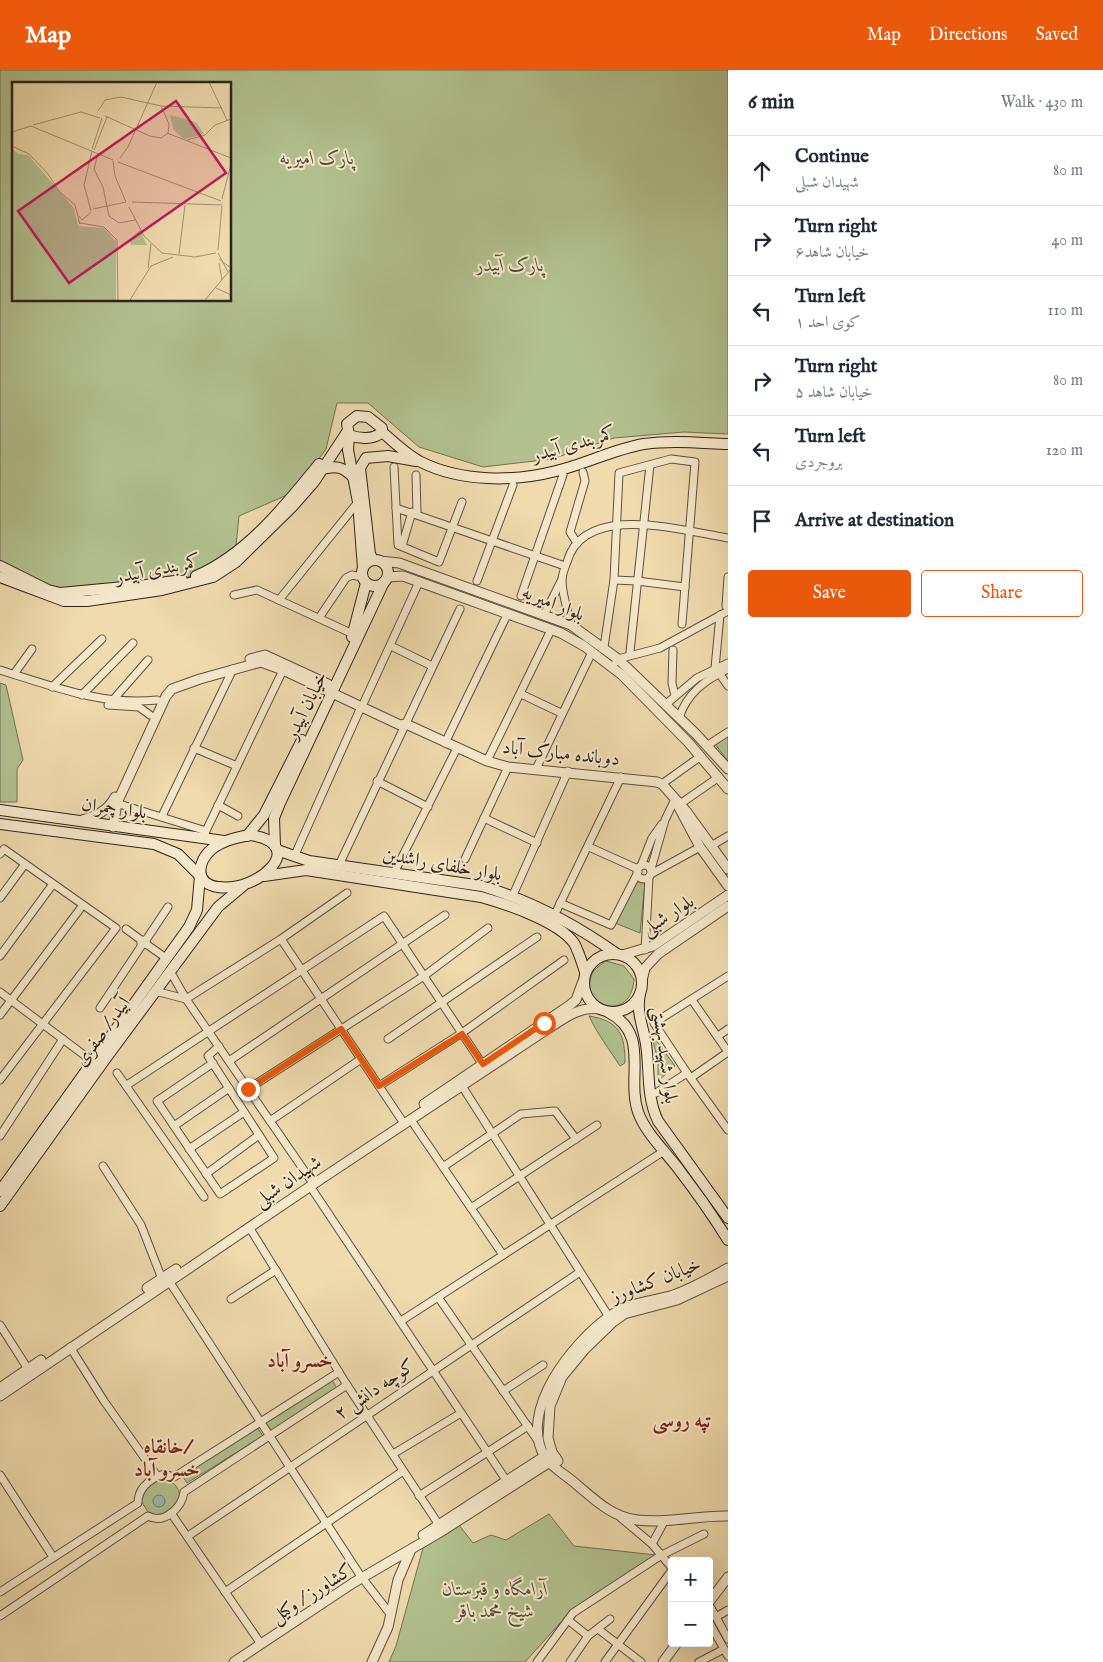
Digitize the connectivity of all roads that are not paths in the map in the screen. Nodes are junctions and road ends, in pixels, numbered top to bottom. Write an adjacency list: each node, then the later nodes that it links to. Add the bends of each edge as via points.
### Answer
1 (382, 432): 2 (main road, via 371,438 355,438); 2 (main road, کمربندی آبیدر, via 374,420 356,416 347,424); 5 (main road, کمربندی آبیدر)
2 (348, 434): 4 (main road, کمربندی آبیدر); 11 (main road, خیابان آبیدر)
3 (728, 444): 5 (main road, کمربندی آبیدر, via 644,444 556,471 498,479 470,476)
4 (332, 452): 8 (main road, کمربندی آبیدر); 28 (main road, کمربندی آبیدر, via 248,542 216,568 191,578 60,593)
5 (421, 462): 27 (main road, via 388,456 366,458 362,462 360,468 370,554)
6 (650, 465): 18 (street, via 619,473); 19 (street); 21 (street, via 672,459 695,462)
7 (394, 467): 16 (street)
8 (322, 469): 11 (main road, via 339,467); 31 (main road, کمربندی آبیدر, via 265,536 213,577 162,590 87,601 56,598)
9 (583, 472): 24 (street, via 585,481 570,532)
10 (416, 474): 17 (street)
11 (352, 476): 14 (main road, خیابان آبیدر)
12 (563, 476): 26 (street)
13 (513, 485): 23 (street)
14 (358, 502): 30 (main road, خیابان آبیدر); 42 (street)
15 (462, 502): 20 (street)
16 (396, 508): 17 (street); 25 (street, via 398,545)
17 (415, 513): 20 (street); 25 (street)
18 (618, 524): 19 (street); 24 (street, via 592,529); 35 (street)
19 (644, 525): 21 (street); 36 (street)
20 (454, 526): 23 (street); 25 (street, via 439,562)
21 (690, 532): 22 (street); 39 (street)
22 (728, 538)
23 (493, 541): 26 (street); 37 (street)
24 (577, 543): 29 (street, via 570,550)
25 (402, 546)
26 (535, 557): 29 (street); 41 (street)
27 (377, 561): 30 (main road); 34 (main road, via 387,570); 46 (street, بلوار امیریه, via 399,563)
28 (0, 566)
29 (565, 566): 33 (street)
30 (364, 576): 34 (main road, via 377,586); 48 (street, via 346,578); 52 (main road, خیابان آبیدر)
31 (0, 577)
32 (728, 577): 44 (street)
33 (562, 579): 46 (street); 50 (street)
34 (385, 580): 38 (street, بلوار امیریه, via 403,576); 73 (main road, خیابان آبیدر)
35 (614, 580): 36 (street); 56 (street)
36 (637, 580): 39 (street); 60 (street)
37 (477, 581)
38 (419, 582): 45 (street, بلوار امیریه); 55 (street)
39 (685, 587): 49 (street)
40 (234, 595): 42 (street, via 257,590)
41 (521, 596)
42 (279, 600): 48 (street)
43 (460, 609): 64 (street)
44 (727, 609): 47 (street)
45 (507, 615): 51 (street, بلوار امیریه); 88 (street)
46 (544, 615): 50 (street, بلوار امیریه)
47 (720, 615): 62 (street, via 660,648); 69 (street)
48 (319, 618): 52 (street)
49 (682, 624)
50 (571, 625): 56 (street, بلوار امیریه)
51 (552, 630): 59 (street, بلوار امیریه); 74 (street)
52 (353, 634): 73 (main road, خیابان آبیدر)
53 (102, 639): 72 (street)
54 (133, 643): 75 (street)
55 (391, 646): 64 (street); 79 (street)
56 (604, 647): 62 (street, بلوار امیریه)
57 (32, 649): 70 (street)
58 (673, 650): 76 (street)
59 (592, 652): 62 (street, بلوار امیریه); 81 (street)
60 (630, 652)
61 (148, 660): 78 (street)
62 (615, 662): 80 (street, بلوار امیریه); 87 (street, بلوار امیریه)
63 (728, 663): 69 (street)
64 (432, 666): 84 (street)
65 (233, 669): 68 (street, via 261,662); 90 (street); 104 (street, via 172,689)
66 (728, 669): 69 (street)
67 (0, 670): 70 (street)
68 (284, 670): 73 (street); 94 (street)
69 (718, 671): 71 (street); 76 (street, via 697,678); 83 (street, via 690,694)
70 (14, 674): 72 (street)
71 (728, 686)
72 (52, 687): 75 (street)
73 (331, 689): 77 (street, via 264,655 174,682); 79 (street, دوبانده مبارک آباد); 117 (main road, خیابان آبیدر, via 264,815); 124 (main road, خیابان آبیدر, via 274,818)
74 (521, 694): 81 (street); 93 (street)
75 (82, 695): 78 (street); 82 (street, via 106,705 139,707)
76 (675, 696): 80 (street)
77 (157, 700): 78 (street); 82 (street)
78 (112, 701)
79 (363, 704): 84 (street, دوبانده مبارک آباد, via 400,725); 127 (street)
80 (666, 705): 83 (street, بلوار امیریه)
81 (561, 712): 96 (street)
82 (150, 715): 104 (street)
83 (680, 718): 86 (street, بلوار امیریه)
84 (406, 724): 88 (street, دوبانده مبارک آباد); 101 (street)
85 (728, 732): 89 (street)
86 (696, 734): 87 (street); 89 (street, بلوار امیریه)
87 (688, 742): 92 (street, بلوار امیریه)
88 (445, 743): 91 (street, دوبانده مبارک آباد)
89 (708, 746): 97 (street, بلوار امیریه)
90 (194, 748): 94 (street); 109 (street)
91 (457, 748): 93 (street, دوبانده مبارک آباد); 107 (street)
92 (701, 756): 100 (street, بلوار امیریه); 102 (street)
93 (487, 761): 95 (street, دوبانده مبارک آباد)
94 (237, 766): 106 (street)
95 (508, 767): 96 (street, دوبانده مبارک آباد); 111 (street)
96 (536, 769): 98 (street, دوبانده مبارک آباد)
97 (728, 769)
98 (568, 771): 99 (street, دوبانده مبارک آباد); 120 (street)
99 (621, 777): 102 (street, دوبانده مبارک آباد); 122 (street)
100 (719, 777): 103 (street, بلوار امیریه); 105 (street)
101 (377, 781): 107 (street); 131 (street)
102 (662, 784): 105 (street)
103 (728, 788)
104 (114, 802): 109 (street); 113 (street, via 95,817); 115 (street)
105 (678, 802): 112 (street); 121 (street); 123 (street)
106 (218, 805): 109 (street, via 205,832); 110 (street)
107 (428, 807): 134 (street)
108 (0, 810): 113 (main road, بلوار چمران)
109 (162, 816)
110 (238, 816)
111 (484, 818): 120 (street); 128 (street)
112 (665, 820): 132 (street, via 652,838); 135 (street)
113 (76, 822): 115 (main road, بلوار چمران)
114 (0, 824): 125 (main road, بلوار چمران, via 154,844)
115 (113, 827): 116 (main road, بلوار چمران)
116 (173, 835): 119 (main road, بلوار چمران); 125 (main road, via 179,843)
117 (247, 836): 119 (main road); 124 (main road, via 263,837)
118 (728, 836): 121 (street)
119 (224, 841): 136 (main road, via 204,856)
120 (537, 843): 143 (street)
121 (711, 846): 133 (street)
122 (589, 847): 132 (street); 145 (street)
123 (700, 847): 135 (street); 140 (street)
124 (276, 848): 127 (main road, بلوار خلفای راشدین); 137 (main road, via 277,858)
125 (171, 850): 136 (main road, بلوار چمران)
126 (0, 854): 129 (street, via 4,849)
127 (294, 856): 130 (main road, بلوار خلفای راشدین)
128 (465, 859)
129 (24, 864): 138 (street); 144 (street)
130 (307, 865): 131 (main road, بلوار خلفای راشدین); 137 (main road, بلوار خلفای راشدین); 157 (main road, بلوار خلفای راشدین, via 481,897 537,917)
131 (339, 865): 134 (main road, بلوار خلفای راشدین)
132 (639, 869): 135 (street, via 648,866); 135 (street, via 640,878); 145 (street, via 612,925)
133 (728, 869)
134 (394, 873): 143 (main road, بلوار خلفای راشدین, via 482,886)
135 (650, 873): 159 (street)
136 (200, 875): 139 (main road, via 213,887); 162 (main road, آبیدر/ صفری, via 195,917)
137 (264, 876): 139 (main road)
138 (53, 884): 146 (street); 161 (street)
139 (243, 886): 165 (main road, آبیدر/ صفری, via 218,907)
140 (728, 886)
141 (347, 893): 155 (street)
142 (728, 895): 159 (street, بلوار شبلی)
143 (513, 896): 150 (main road, بلوار خلفای راشدین)
144 (0, 898)
145 (560, 903): 150 (street)
146 (82, 905): 175 (street); 182 (street, via 116,928)
147 (728, 906): 169 (street, بلوار شبلی, via 658,954 644,968)
148 (168, 907): 156 (street)
149 (445, 914): 158 (street)
150 (555, 914): 153 (main road, بلوار خلفای راشدین)
151 (488, 928): 166 (street)
152 (126, 929): 156 (street)
153 (584, 931): 157 (main road, via 583,941); 160 (main road, بلوار خلفای راشدین)
154 (537, 937): 177 (street)
155 (281, 939): 164 (street); 173 (street)
156 (144, 942): 162 (street); 178 (street)
157 (573, 942): 167 (main road)
158 (403, 944): 164 (street, via 384,916); 166 (street); 174 (street)
159 (645, 950): 160 (street, بلوار شبلی)
160 (620, 954): 167 (main road, via 595,959); 169 (main road, via 636,965)
161 (0, 956)
162 (166, 958): 195 (main road, آبیدر/ صفری)
163 (564, 960): 187 (street)
164 (301, 970): 174 (street); 186 (street)
165 (170, 971): 170 (main road, آبیدر/ صفری); 173 (street)
166 (424, 976): 177 (street); 183 (street)
167 (584, 976): 179 (main road, via 587,997); 181 (street, شهیدان شبلی, via 576,1000)
168 (728, 976): 176 (street)
169 (642, 981): 172 (main road)
170 (155, 991): 173 (street); 227 (main road, آبیدر/ صفری)
171 (0, 992): 175 (street)
172 (640, 994): 179 (main road, via 623,1010); 185 (main road, بلوار شهید بهشتی, via 637,1010)
173 (186, 999): 186 (street)
174 (321, 999): 183 (street); 196 (street)
175 (11, 1000): 180 (street); 182 (street)
176 (692, 1000): 189 (street); 200 (street, via 654,1023)
177 (442, 1003): 187 (street); 191 (street)
178 (100, 1008)
179 (604, 1011): 181 (street, شهیدان شبلی, via 590,1008); 188 (main road, بلوار شهید بهشتی, via 622,1020)
180 (0, 1015)
181 (559, 1017): 198 (street, شهیدان شبلی); 204 (street, شهیدان شبلی)
182 (43, 1024): 190 (street); 201 (street)
183 (341, 1029): 194 (street); 206 (street)
184 (728, 1029): 189 (street)
185 (643, 1030): 188 (main road, via 637,1026); 229 (main road, بلوار شهید بهشتی, via 652,1108)
186 (209, 1032): 192 (street); 202 (street)
187 (462, 1034): 198 (street); 203 (street)
188 (630, 1034): 219 (main road, بلوار شهید بهشتی, via 635,1051 637,1109 649,1132)
189 (718, 1036): 193 (street)
190 (63, 1039): 195 (street); 216 (street)
191 (388, 1040)
192 (219, 1046): 196 (street); 197 (street, via 208,1056)
193 (728, 1052): 200 (street)
194 (361, 1058): 203 (street); 210 (street)
195 (92, 1061): 225 (main road, آبیدر/ صفری)
196 (229, 1061): 206 (street)
197 (212, 1063): 205 (street); 212 (street, via 157,1101)
198 (483, 1064): 209 (street, شهیدان شبلی)
199 (117, 1072): 202 (street)
200 (689, 1075): 207 (street); 213 (street)
201 (0, 1080)
202 (127, 1085): 226 (street)
203 (379, 1086): 209 (street)
204 (462, 1086): 209 (street, شهیدان شبلی); 214 (street)
205 (229, 1088): 208 (street); 212 (street)
206 (248, 1089): 210 (street)
207 (656, 1093)
208 (244, 1112): 215 (street); 218 (street)
209 (406, 1119): 221 (street); 224 (street, شهیدان شبلی)
210 (270, 1121): 224 (street)
211 (597, 1125): 217 (street)
212 (174, 1126): 218 (street)
213 (728, 1130)
214 (492, 1134): 217 (street, via 521,1114 555,1110); 221 (street); 223 (street)
215 (259, 1135): 222 (street); 222 (street, via 274,1158 220,1194)
216 (0, 1136)
217 (576, 1139): 223 (street)
218 (189, 1149): 222 (street)
219 (664, 1150): 230 (street); 232 (main road, بلوار شهید بهشتی, via 702,1199)
220 (103, 1166): 238 (street, via 141,1226)
221 (443, 1167): 228 (street)
222 (206, 1174)
223 (519, 1176): 228 (street); 230 (street)
224 (310, 1183): 231 (street, شهیدان شبلی); 238 (street, شهیدان شبلی); 242 (street)
225 (0, 1191)
226 (204, 1196)
227 (0, 1206)
228 (470, 1208): 233 (street)
229 (728, 1218)
230 (550, 1225): 233 (street); 236 (street)
231 (249, 1227): 235 (street); 238 (street, شهیدان شبلی)
232 (728, 1240)
233 (503, 1255): 239 (street)
234 (728, 1268): 241 (street, خیابان کشاورز, via 672,1295 627,1306)
235 (276, 1270): 240 (street); 249 (street)
236 (580, 1272): 241 (street); 244 (street, کوچه دانش ۲)
237 (728, 1276): 241 (street, خیابان کشاورز, via 677,1300)
238 (165, 1280): 245 (street, شهیدان شبلی); 247 (street, شهیدان شبلی); 256 (street)
239 (438, 1297): 242 (street); 244 (street)
240 (231, 1299)
241 (610, 1320): 259 (street, خیابان کشاورز, via 577,1348 549,1385 541,1409); 262 (street, خیابان کشاورز, via 570,1366 554,1392 548,1421)
242 (400, 1321): 248 (street)
243 (0, 1325): 247 (street)
244 (471, 1345): 248 (street, کوچه دانش ۲); 252 (street)
245 (70, 1347): 253 (street, شهیدان شبلی); 266 (street)
246 (543, 1365): 252 (street)
247 (28, 1369): 251 (street, شهیدان شبلی)
248 (433, 1370): 254 (street); 255 (street, کوچه دانش ۲)
249 (339, 1372): 250 (street); 256 (street)
250 (347, 1385): 255 (street); 258 (street)
251 (0, 1388)
252 (503, 1390): 257 (street)
253 (0, 1396)
254 (461, 1413): 260 (street); 261 (street)
255 (367, 1415): 261 (street); 263 (street, کوچه دانش ۲)
256 (261, 1422): 258 (street); 266 (street, via 174,1478 164,1474)
257 (528, 1426): 259 (street); 260 (street)
258 (269, 1435): 263 (street); 269 (street, via 184,1492 183,1500)
259 (541, 1446): 262 (street, خیابان کشاورز)
260 (487, 1452): 267 (street); 268 (street)
261 (393, 1454): 264 (street)
262 (550, 1457): 267 (street); 270 (street, via 602,1507)
263 (290, 1467): 273 (street); 276 (street, کوچه دانش ۲)
264 (403, 1471): 268 (street); 273 (street)
265 (0, 1475): 280 (street)
266 (158, 1476): 280 (street, via 141,1489 138,1503)
267 (509, 1485): 274 (street); 278 (street)
268 (419, 1496): 274 (street)
269 (171, 1513): 276 (street); 294 (street, via 158,1519 148,1516)
270 (616, 1514): 272 (street, via 637,1520); 277 (street)
271 (728, 1516): 272 (street)
272 (665, 1520): 277 (street)
273 (326, 1523): 284 (street); 288 (street)
274 (438, 1526): 284 (street)
275 (704, 1534): 279 (street)
276 (188, 1536): 288 (street)
277 (652, 1544): 279 (street)
278 (412, 1549): 281 (street); 284 (street)
279 (660, 1556): 282 (street); 297 (street, via 573,1613)
280 (53, 1557): 287 (street)
281 (406, 1558): 284 (street, کشاورز / وکیل); 293 (street)
282 (668, 1565)
283 (668, 1575): 303 (street)
284 (363, 1578): 293 (street); 302 (street); 309 (street, کشاورز / وکیل)
285 (728, 1578): 289 (street)
286 (728, 1586): 290 (street)
287 (0, 1592)
288 (225, 1592): 302 (street)
289 (713, 1598)
290 (713, 1599)
291 (713, 1610): 295 (street)
292 (728, 1610): 295 (street)
293 (391, 1615): 310 (street, via 384,1639)
294 (0, 1616)
295 (716, 1617): 301 (street)
296 (610, 1619): 298 (street)
297 (568, 1620): 300 (street); 311 (street)
298 (598, 1629): 300 (street); 303 (street)
299 (713, 1629): 306 (street)
300 (588, 1636): 312 (street)
301 (728, 1639)
302 (261, 1644): 308 (street)
303 (618, 1644): 313 (street); 314 (street)
304 (674, 1647): 315 (street)
305 (681, 1647): 316 (street)
306 (724, 1648): 307 (street); 317 (street)
307 (728, 1656)
308 (234, 1662)
309 (238, 1662)
310 (372, 1662)
311 (537, 1662)
312 (570, 1662)
313 (605, 1662)
314 (641, 1662)
315 (663, 1662)
316 (670, 1662)
317 (699, 1662)

